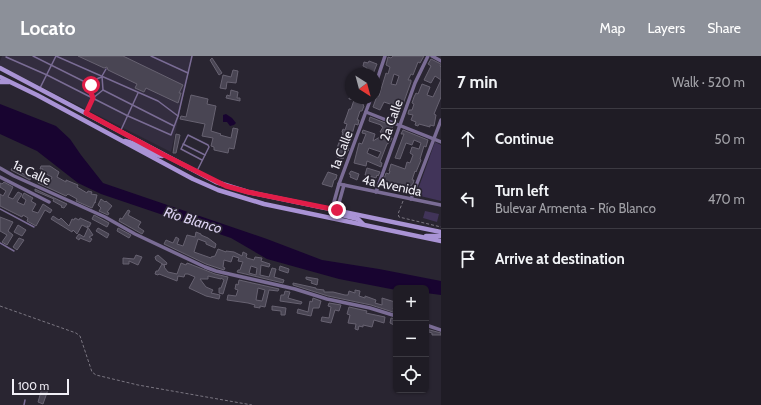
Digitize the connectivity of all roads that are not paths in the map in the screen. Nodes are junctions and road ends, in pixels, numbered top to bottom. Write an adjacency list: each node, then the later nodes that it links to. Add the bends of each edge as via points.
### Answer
1 (33, 56): 10 (lane)
2 (56, 56): 10 (lane); 16 (lane)
3 (151, 56): 14 (lane)
4 (192, 56): 14 (lane)
5 (385, 56): 11 (street)
6 (428, 56): 32 (street, 2a Calle)
7 (432, 56): 9 (street)
8 (6, 57): 15 (lane)
9 (441, 61)
10 (51, 65): 15 (lane); 20 (lane)
11 (381, 68)
12 (106, 69): 16 (lane)
13 (0, 70): 21 (main road)
14 (188, 73): 30 (lane)
15 (47, 75): 21 (lane); 24 (lane)
16 (102, 76): 20 (lane); 22 (lane); 23 (lane)
17 (0, 77): 19 (main road)
18 (0, 82): 19 (main road)
19 (11, 82): 36 (main road)
20 (91, 85): 24 (lane)
21 (37, 89): 28 (main road)
22 (103, 90): 24 (lane); 26 (lane)
23 (138, 93): 26 (lane); 30 (lane, via 158,101)
24 (93, 98): 28 (lane); 29 (lane)
25 (369, 104): 27 (street, 1a Calle)
26 (132, 105): 29 (lane); 33 (lane)
27 (366, 112): 32 (street); 45 (street, 1a Calle)
28 (86, 113): 34 (main road)
29 (128, 116): 33 (lane, via 168,135 171,135); 34 (lane)
30 (178, 116): 33 (lane)
31 (441, 120): 35 (street)
32 (400, 125): 35 (street); 46 (street, 2a Calle)
33 (174, 126)
34 (120, 131): 39 (main road)
35 (434, 139): 37 (street); 47 (street)
36 (120, 140): 39 (main road, via 133,142 160,156); 52 (main road, via 193,179 232,195 271,206)
37 (441, 142)
38 (184, 144): 40 (lane); 40 (lane, via 190,135 207,143 209,147); 41 (lane, via 182,151)
39 (164, 155): 43 (main road)
40 (205, 155): 41 (lane)
41 (202, 160): 43 (lane)
42 (0, 168): 60 (street, 1a Calle, via 204,267)
43 (197, 171): 51 (main road, via 216,182 243,191)
44 (0, 177): 48 (street)
45 (341, 184): 46 (street, 4a Avenida); 51 (street, 1a Calle)
46 (376, 192): 47 (street, 4a Avenida)
47 (411, 199): 49 (street, 4a Avenida)
48 (49, 202)
49 (441, 204)
50 (0, 209): 53 (lane)
51 (335, 210): 52 (main road, via 334,213 358,218); 54 (main road)
52 (363, 224): 56 (main road)
53 (34, 227)
54 (441, 232)
55 (441, 236): 56 (main road)
56 (421, 237): 57 (main road)
57 (441, 241)
58 (0, 243): 59 (lane)
59 (14, 251)
60 (393, 315)
61 (429, 326): 62 (street)
62 (441, 330)
63 (25, 400): 64 (lane)
64 (24, 405)

